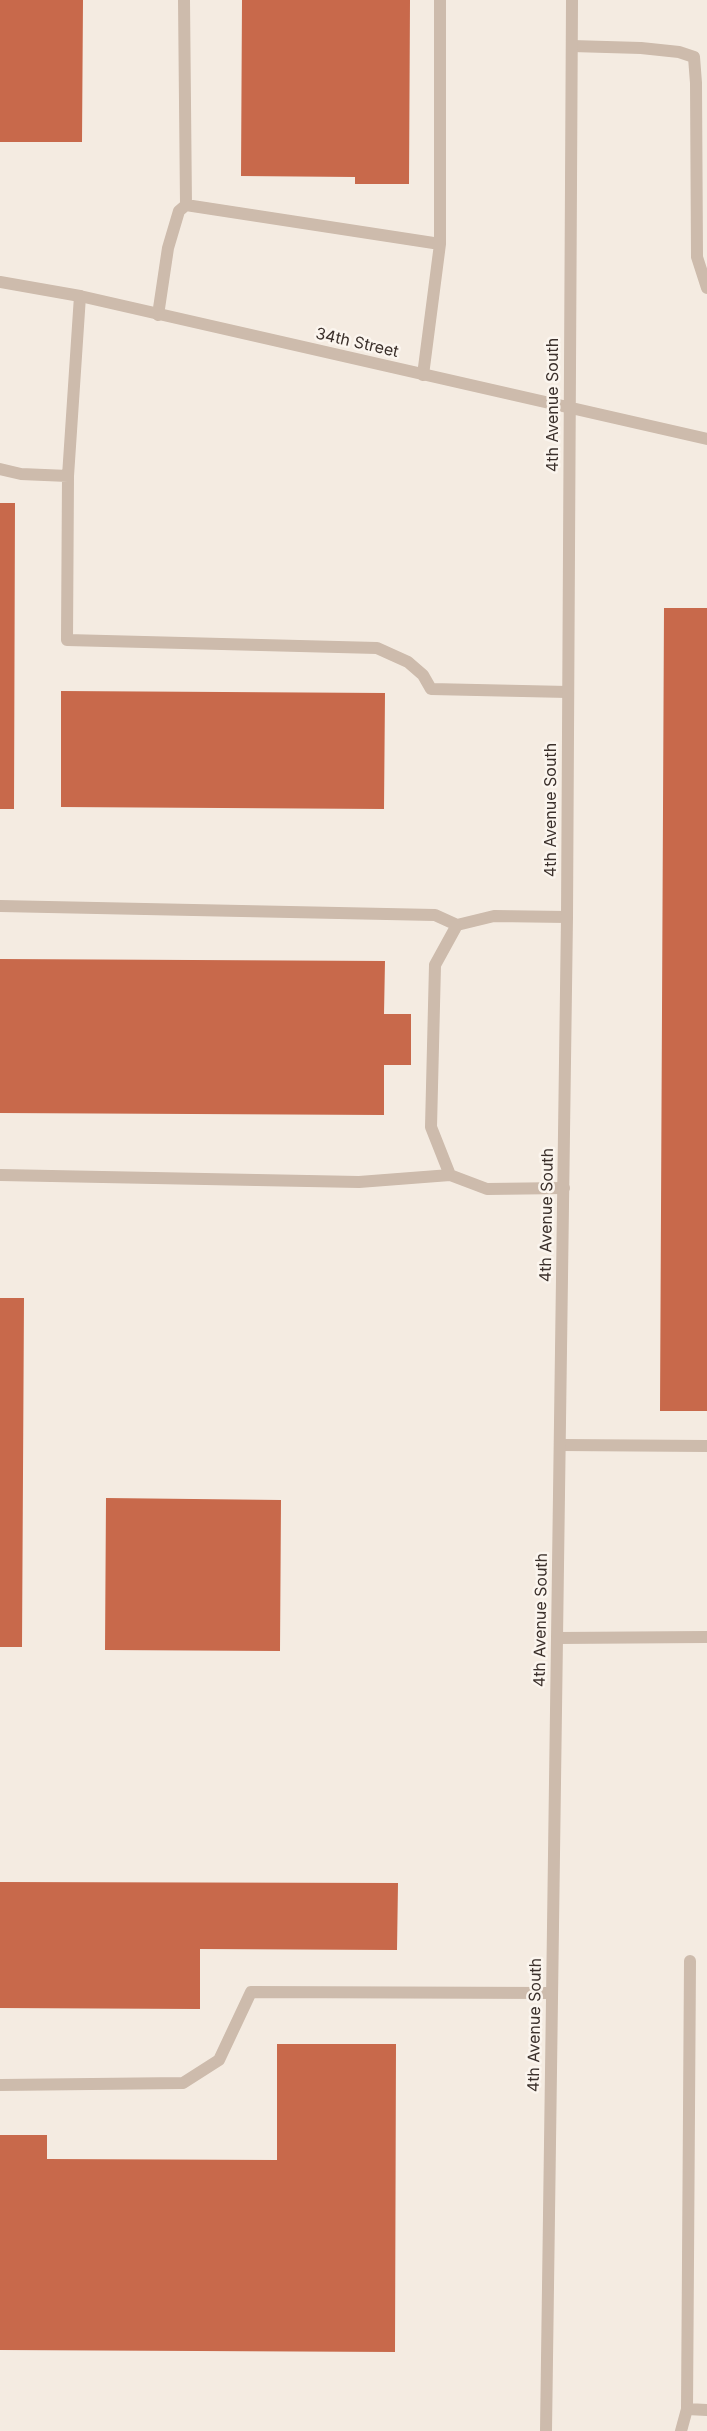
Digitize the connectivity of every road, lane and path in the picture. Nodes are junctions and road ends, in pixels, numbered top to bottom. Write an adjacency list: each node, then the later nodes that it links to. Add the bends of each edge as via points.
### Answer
1 (184, 0): 5 (street)
2 (440, 0): 6 (street)
3 (572, 0): 4 (street, 4th Avenue South)
4 (572, 46): 8 (street, via 641,48 694,57 696,257); 12 (street, 4th Avenue South)
5 (186, 205): 6 (street); 10 (street, via 179,211 168,248)
6 (440, 244): 11 (street)
7 (0, 282): 9 (street, 34th Street)
8 (707, 288)
9 (80, 296): 10 (street, 34th Street); 15 (street)
10 (158, 315): 11 (street, 34th Street)
11 (423, 374): 12 (street, 34th Street)
12 (570, 408): 13 (street, 34th Street); 16 (street, 4th Avenue South)
13 (707, 439)
14 (0, 468): 15 (street, via 21,474)
15 (68, 476): 16 (street, via 67,640 377,648 408,662 423,675 431,689)
16 (568, 692): 18 (street, 4th Avenue South)
17 (0, 906): 19 (street, via 435,915)
18 (567, 917): 19 (street, via 494,916); 22 (street, 4th Avenue South)
19 (457, 925): 21 (street, via 435,965 431,1127)
20 (0, 1175): 21 (street, via 360,1182)
21 (450, 1175): 22 (street, via 487,1189)
22 (564, 1188): 23 (street, 4th Avenue South)
23 (560, 1445): 24 (street); 25 (street, 4th Avenue South)
24 (707, 1446)
25 (557, 1638): 26 (street); 28 (street, 4th Avenue South)
26 (707, 1638)
27 (690, 1961): 30 (street)
28 (552, 1993): 29 (street, via 251,1992 218,2060 184,2084); 32 (street, 4th Avenue South)
29 (0, 2085)
30 (687, 2409): 31 (street); 33 (street)
31 (707, 2410)
32 (546, 2431)
33 (681, 2431)

